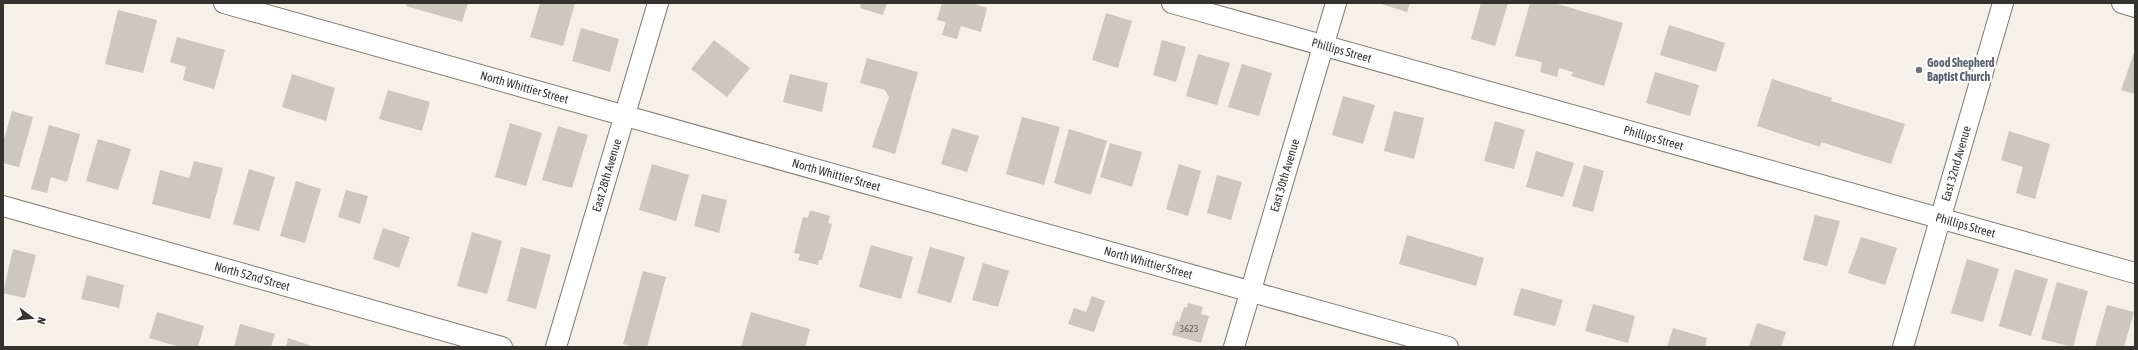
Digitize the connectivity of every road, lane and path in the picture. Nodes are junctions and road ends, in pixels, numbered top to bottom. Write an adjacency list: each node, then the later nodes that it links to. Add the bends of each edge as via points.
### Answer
1 (224, 3): 9 (street, North Whittier Street)
2 (658, 3): 9 (street, East 28th Avenue)
3 (1172, 3): 8 (street, Phillips Street)
4 (1336, 3): 8 (street, East 30th Avenue)
5 (2002, 3): 11 (street, East 32nd Avenue)
6 (2122, 3): 7 (street)
7 (2135, 7)
8 (1324, 46): 11 (street, Phillips Street); 13 (street, East 30th Avenue)
9 (625, 116): 13 (street, North Whittier Street); 15 (street, East 28th Avenue)
10 (3, 206): 14 (street, North 52nd Street)
11 (1939, 217): 12 (street, Phillips Street); 18 (street, East 32nd Avenue)
12 (2135, 273)
13 (1251, 291): 16 (street, East 30th Avenue); 17 (street, North Whittier Street)
14 (502, 347)
15 (556, 347)
16 (1234, 347)
17 (1448, 347)
18 (1902, 347)

